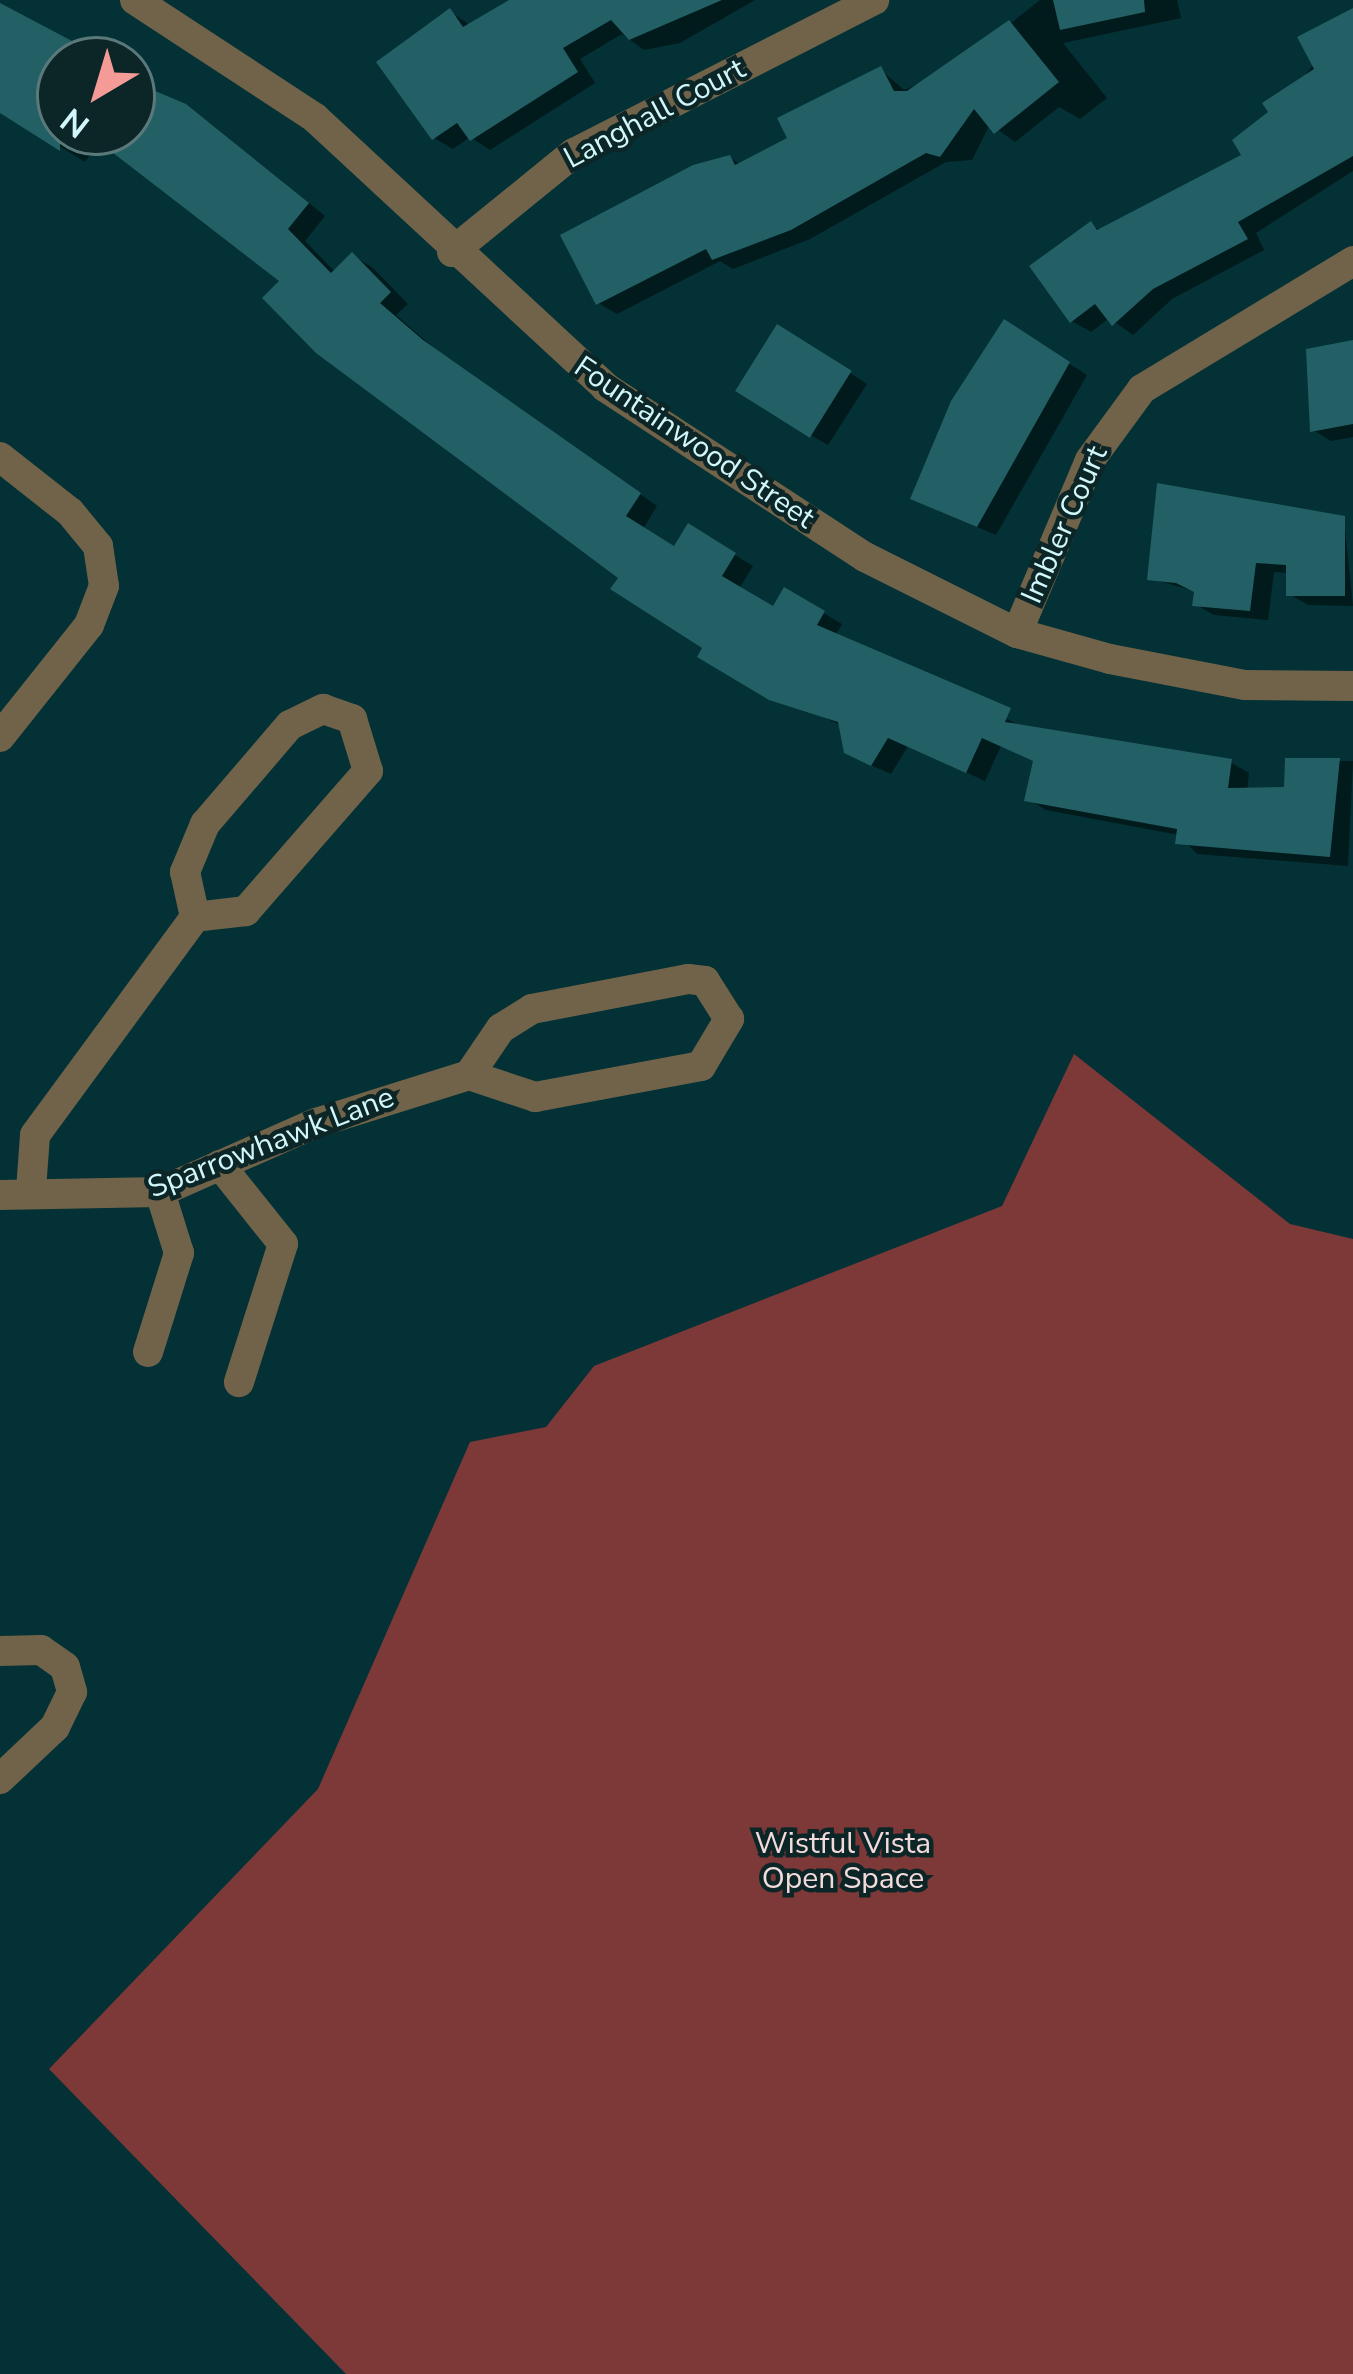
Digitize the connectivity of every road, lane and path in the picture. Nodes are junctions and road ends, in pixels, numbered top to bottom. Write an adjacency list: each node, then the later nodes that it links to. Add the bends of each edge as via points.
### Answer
1 (135, 0): 3 (street, Fountainwood Street, via 315,118)
2 (874, 0): 3 (street, Langhall Court, via 574,153)
3 (452, 252): 6 (street, Fountainwood Street, via 519,318 692,446 865,557)
4 (1353, 261): 6 (street, Imbler Court, via 1142,389 1090,460)
5 (0, 457): 8 (street, via 70,512 98,546 104,586 89,625)
6 (1017, 633): 7 (street, Fountainwood Street, via 1245,685)
7 (1353, 686)
8 (0, 737)
9 (195, 917): 9 (street, via 184,872 205,824 290,725 323,709 352,719 367,740 368,771 246,911); 12 (street, via 35,1135)
10 (469, 1075): 10 (street, via 535,1097 701,1066 729,1019 705,981 688,979 532,1010 502,1028); 11 (street, Sparrowhawk Lane)
11 (220, 1165): 13 (street, Sparrowhawk Lane); 15 (street, via 283,1244)
12 (15, 1192): 13 (street, Sparrowhawk Lane)
13 (160, 1192): 14 (street, via 179,1253)
14 (148, 1352)
15 (239, 1382)
16 (0, 1652): 17 (street, via 41,1650 64,1667 72,1692 55,1727)
17 (0, 1779)

